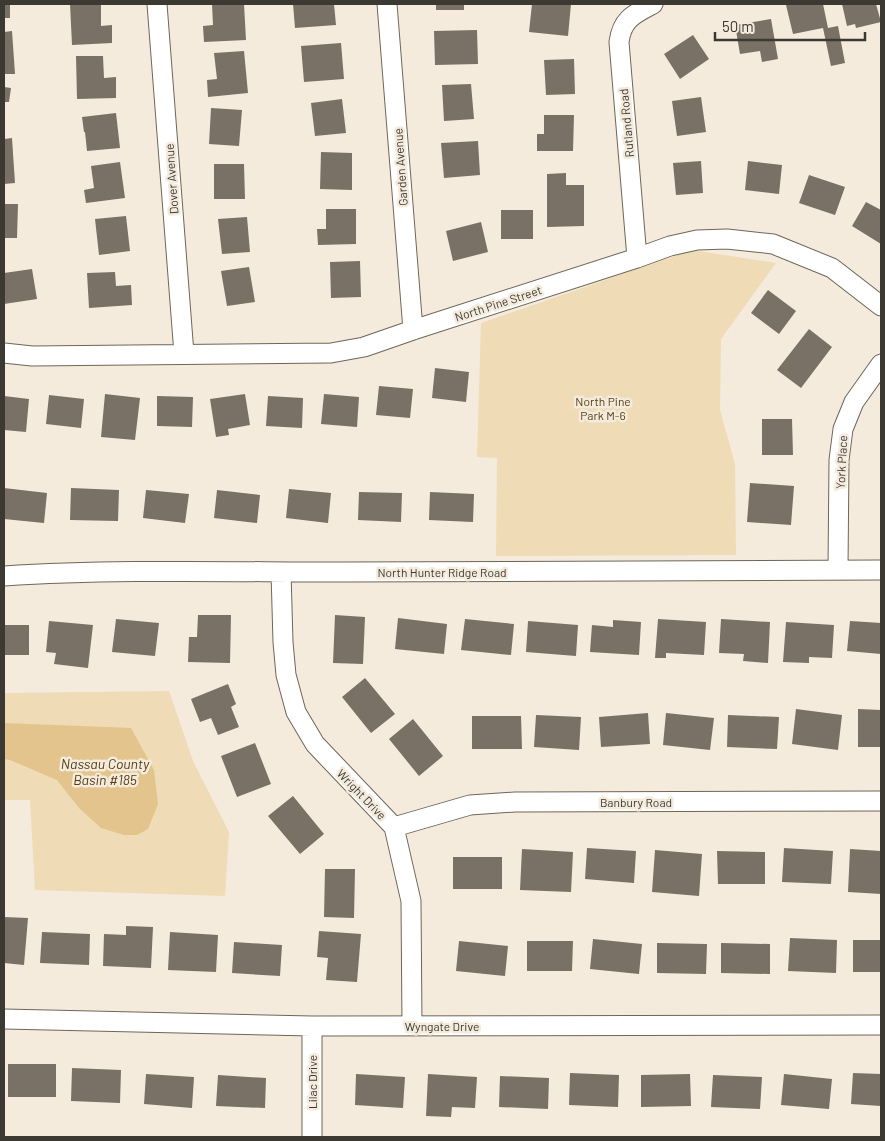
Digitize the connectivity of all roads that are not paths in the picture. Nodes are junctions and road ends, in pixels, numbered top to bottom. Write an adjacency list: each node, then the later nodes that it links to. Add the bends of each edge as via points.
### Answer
1 (157, 4): 8 (street, Dover Avenue)
2 (387, 4): 6 (street, Garden Avenue)
3 (653, 4): 4 (street, Rutland Road, via 632,15 621,32 619,42)
4 (637, 258): 5 (street, North Pine Street, via 697,240 726,239 773,244 832,268); 6 (street, North Pine Street)
5 (881, 306)
6 (413, 330): 8 (street, North Pine Street, via 364,347 330,353)
7 (4, 352): 8 (street, North Pine Street, via 32,356)
8 (184, 354)
9 (881, 364): 10 (street, York Place, via 854,402 843,429)
10 (838, 570): 11 (street, North Hunter Ridge Road); 12 (street, North Hunter Ridge Road)
11 (881, 570)
12 (281, 572): 13 (street, North Hunter Ridge Road, via 93,572); 15 (street, Wright Drive, via 286,675 296,712 315,744)
13 (4, 576)
14 (881, 801): 15 (street, Banbury Road, via 515,802 470,805)
15 (394, 827): 19 (street, Wright Drive, via 411,901)
16 (4, 1019): 18 (street, Wyngate Drive)
17 (881, 1025): 19 (street, Wyngate Drive)
18 (312, 1026): 19 (street, Wyngate Drive); 20 (street, Lilac Drive)
19 (412, 1026)
20 (312, 1137)

